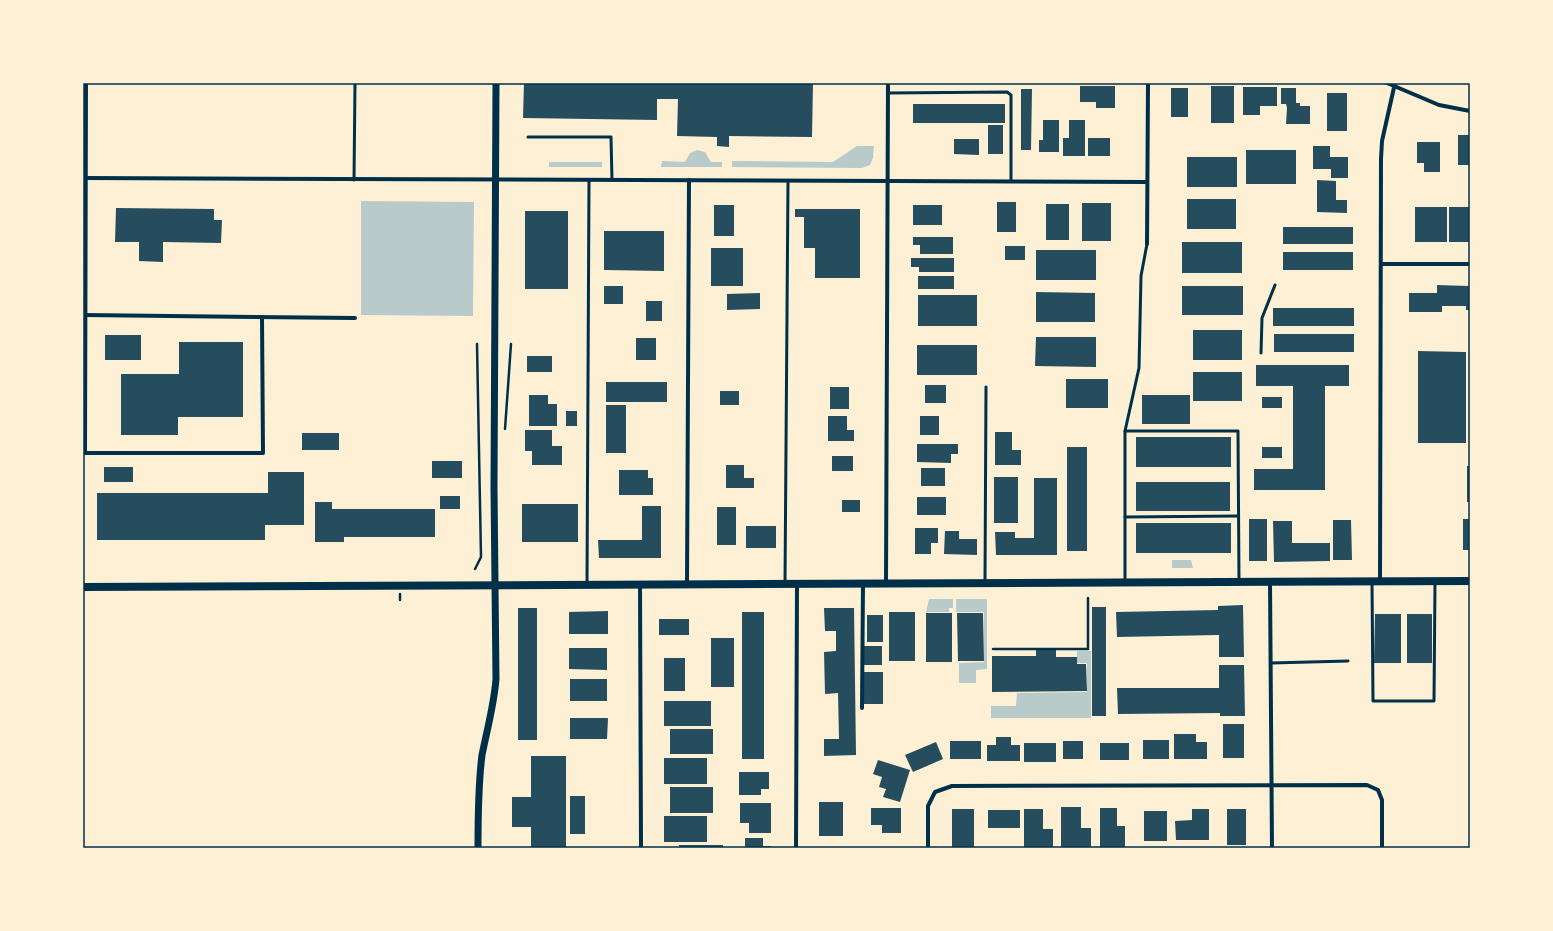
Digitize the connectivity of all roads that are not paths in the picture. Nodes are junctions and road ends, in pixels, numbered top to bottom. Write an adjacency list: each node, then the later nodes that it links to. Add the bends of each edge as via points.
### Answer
1 (86, 83): 11 (street)
2 (354, 83): 12 (lane)
3 (496, 83): 13 (street)
4 (888, 83): 8 (street)
5 (1148, 83): 20 (street)
6 (1387, 83): 7 (street)
7 (1395, 84): 9 (street, via 1439,105); 22 (street, via 1382,141)
8 (888, 93): 18 (street); 19 (lane, via 1007,92 1011,96)
9 (1470, 111)
10 (528, 137): 15 (lane, via 611,138)
11 (84, 178): 12 (street); 25 (street)
12 (354, 180): 13 (street)
13 (496, 180): 14 (street); 44 (street)
14 (589, 180): 15 (street); 45 (lane)
15 (612, 180): 16 (street)
16 (689, 180): 17 (street); 47 (street)
17 (788, 181): 18 (street); 39 (lane)
18 (887, 181): 19 (street); 42 (street)
19 (1011, 181): 20 (street)
20 (1147, 182): 21 (street)
21 (1147, 244): 30 (lane, via 1140,276 1139,368)
22 (1381, 264): 23 (street); 36 (street)
23 (1470, 264)
24 (1275, 285): 28 (lane, via 1262,318)
25 (84, 315): 26 (street); 26 (street, via 85,453 263,453)
26 (262, 317): 27 (street)
27 (355, 318)
28 (1262, 353)
29 (986, 387): 43 (lane)
30 (1125, 431): 31 (lane, via 1238,431); 32 (lane)
31 (1238, 516): 32 (lane); 34 (lane)
32 (1125, 517): 38 (lane)
33 (1470, 581): 37 (main road)
34 (1239, 582): 35 (main road); 38 (main road)
35 (1270, 582): 36 (main road); 50 (street)
36 (1376, 582): 37 (main road); 37 (lane, via 1373,701 1434,701)
37 (1434, 582)
38 (1125, 583): 43 (main road)
39 (785, 584): 40 (main road); 47 (main road)
40 (797, 584): 41 (main road); 55 (street)
41 (863, 584): 42 (main road); 51 (street)
42 (886, 584): 43 (main road)
43 (985, 584)
44 (494, 585): 45 (main road); 48 (main road); 53 (street, via 495,691 479,784)
45 (587, 585): 46 (main road)
46 (640, 585): 47 (main road); 54 (street)
47 (687, 585)
48 (83, 586)
49 (1348, 661): 50 (lane)
50 (1271, 663): 52 (street)
51 (862, 708)
52 (1271, 786): 56 (street, via 952,786 935,792 928,806); 57 (street); 58 (street, via 1367,785 1378,790 1382,800)
53 (478, 848)
54 (640, 848)
55 (796, 848)
56 (928, 848)
57 (1272, 848)
58 (1382, 848)

